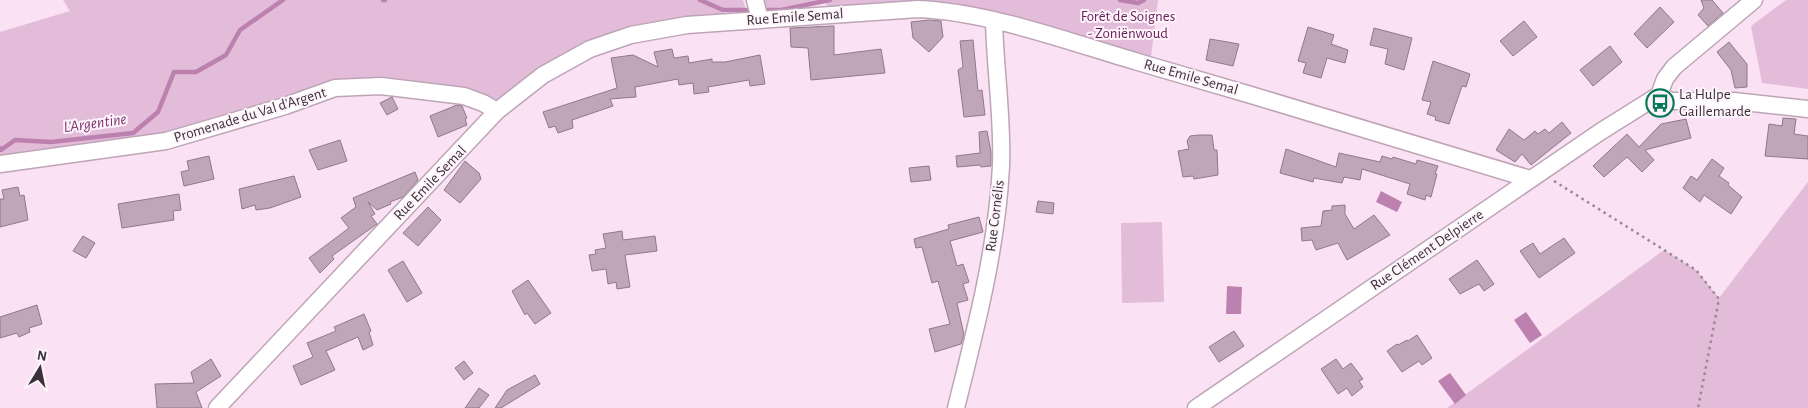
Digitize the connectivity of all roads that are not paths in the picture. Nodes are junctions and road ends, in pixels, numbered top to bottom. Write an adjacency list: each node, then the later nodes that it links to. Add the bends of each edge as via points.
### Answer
1 (754, 0): 3 (street)
2 (1754, 0): 5 (street, via 1674,67)
3 (760, 20): 4 (street, Rue Emile Semal, via 918,9 949,10); 7 (street, Rue Emile Semal, via 687,25 631,35 590,50 543,75)
4 (994, 22): 9 (street, Rue Emile Semal); 11 (street, Rue Cornélis, via 1001,164 996,222 983,296)
5 (1659, 95): 6 (street, via 1671,101 1734,101); 9 (street, Rue Clément Delpierre)
6 (1808, 109)
7 (497, 111): 8 (street, Promenade du Val d'Argent, via 464,96 381,86 335,88 166,141); 10 (street, Rue Emile Semal)
8 (0, 164)
9 (1535, 176): 12 (street, Rue Clément Delpierre)
10 (217, 408)
11 (956, 408)
12 (1196, 408)

